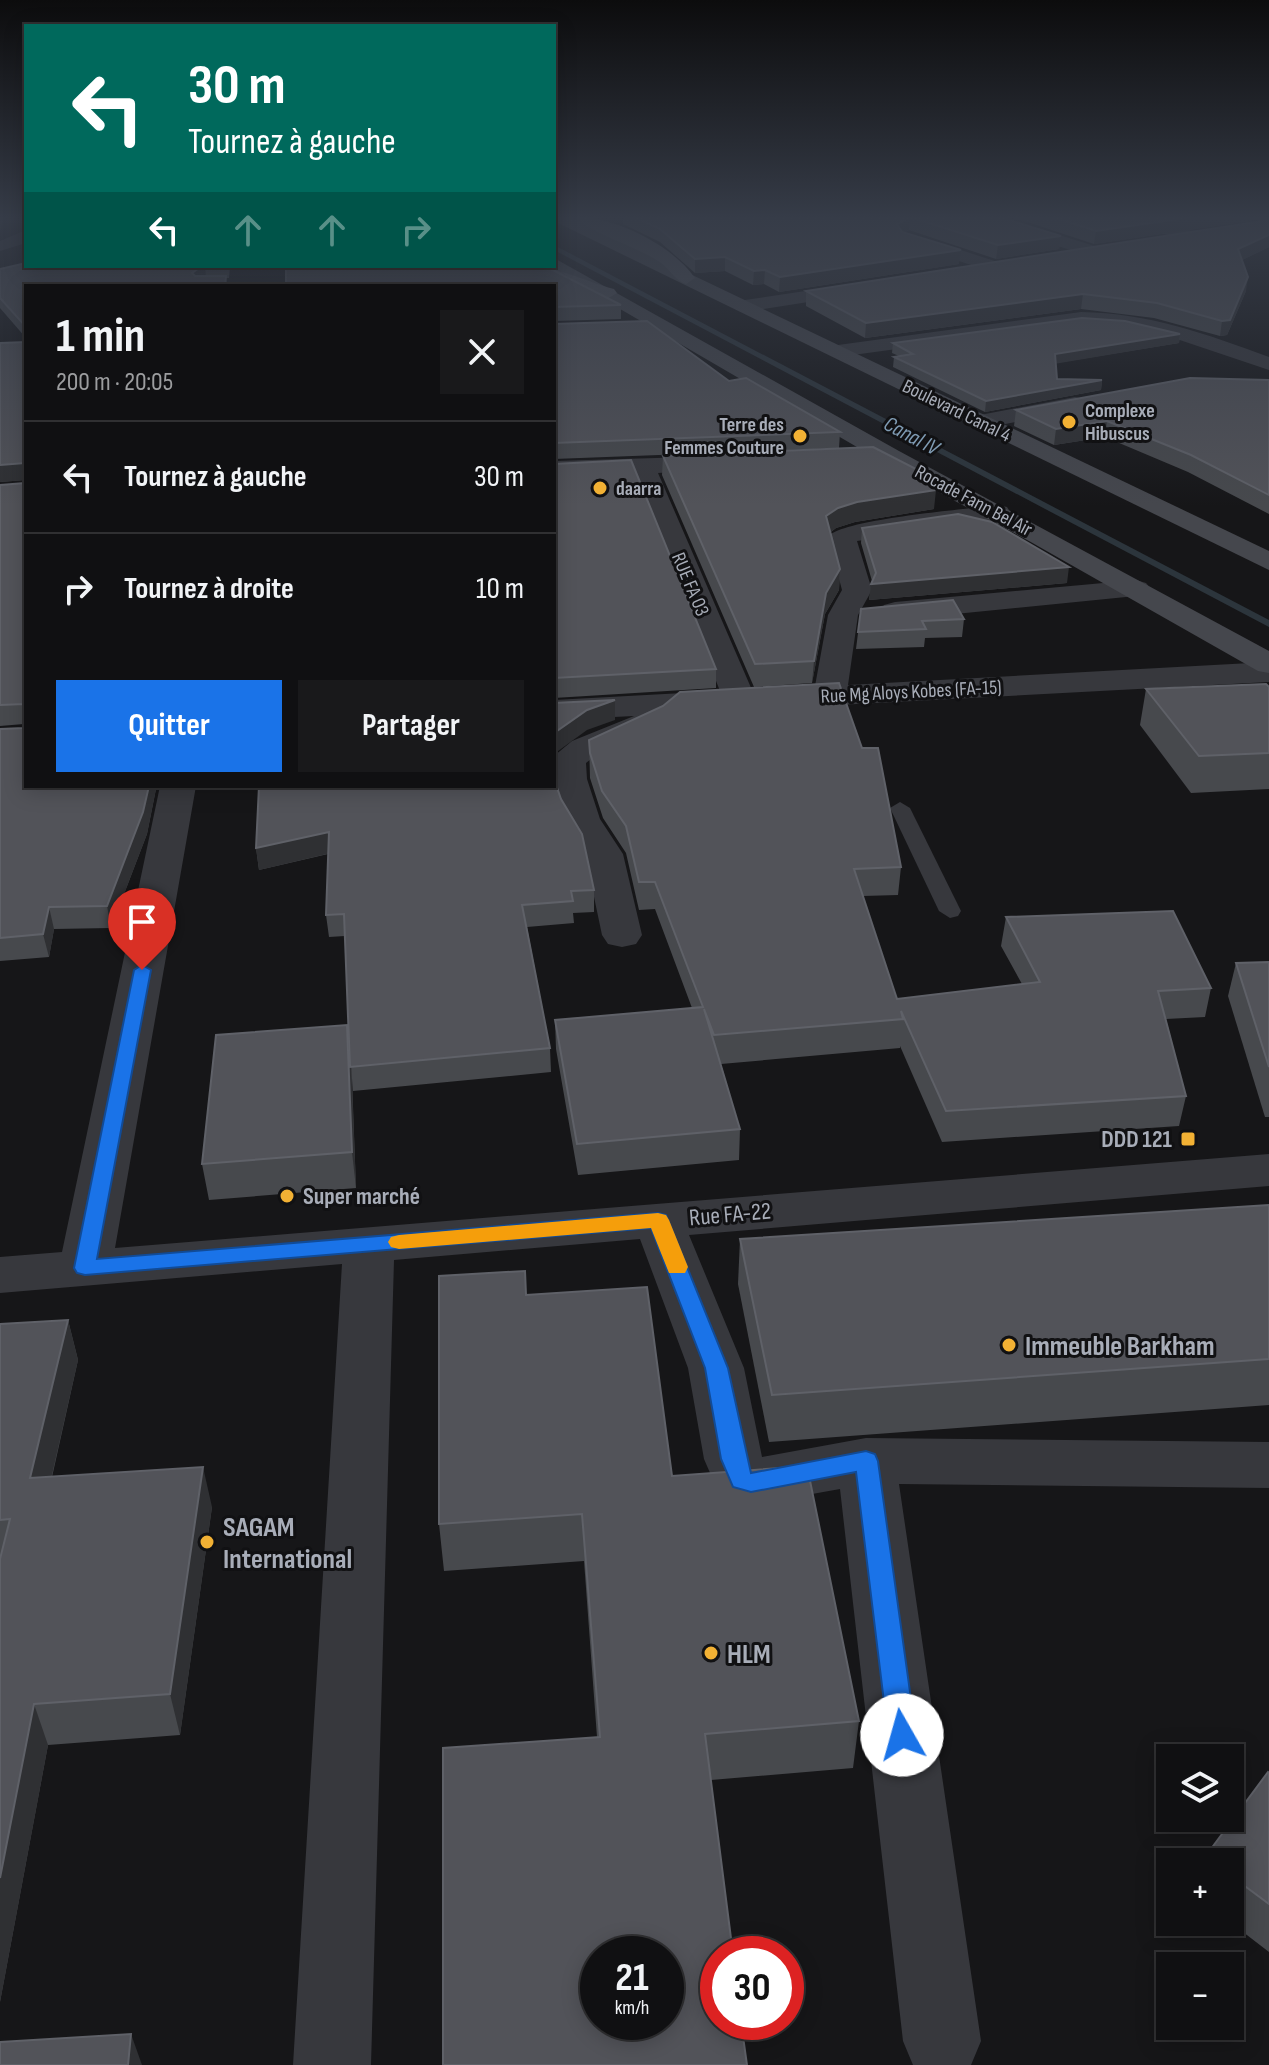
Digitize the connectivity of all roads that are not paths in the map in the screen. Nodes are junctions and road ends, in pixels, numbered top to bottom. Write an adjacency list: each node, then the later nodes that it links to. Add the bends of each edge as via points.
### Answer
1 (639, 313): 3 (main road, Rocade Fann Bel Air)
2 (760, 313): 5 (main road, Boulevard Canal 4)
3 (660, 327): 4 (street); 9 (main road, Rocade Fann Bel Air)
4 (630, 328)
5 (838, 351): 6 (street, via 1106,317 1157,324); 7 (main road, Boulevard Canal 4)
6 (1269, 364): 8 (street)
7 (878, 373): 10 (main road); 13 (main road, Boulevard Canal 4)
8 (1222, 374)
9 (764, 385): 11 (main road); 14 (main road, Rocade Fann Bel Air)
10 (856, 388)
11 (824, 392)
12 (1100, 400): 13 (street)
13 (980, 422): 20 (main road, Boulevard Canal 4)
14 (890, 456): 15 (street); 19 (main road, Rocade Fann Bel Air)
15 (844, 458)
16 (751, 462): 17 (street)
17 (643, 466): 18 (street); 26 (street, RUE FA 03)
18 (556, 469)
19 (998, 513): 21 (main road, Rocade Fann Bel Air); 22 (street, via 842,537 857,590)
20 (1269, 562)
21 (1136, 589): 22 (street); 23 (main road, Rocade Fann Bel Air)
22 (843, 615): 25 (street)
23 (1269, 664)
24 (1269, 672): 25 (street, Rue Mg Aloys Kobes (FA-15))
25 (830, 695): 26 (street, Rue Mg Aloys Kobes (FA-15))
26 (740, 701): 27 (street, Rue Mg Aloys Kobes (FA-15))
27 (700, 704): 28 (street, Rue Mg Aloys Kobes (FA-15)); 32 (street, via 621,731 569,760 569,779 582,819 604,854)
28 (556, 710)
29 (178, 788): 36 (street)
30 (900, 808): 31 (lane)
31 (950, 911)
32 (622, 935)
33 (1269, 1170): 34 (street, Rue FA-22)
34 (658, 1220): 35 (street, Rue FA-22); 38 (street, via 716,1368 741,1480)
35 (369, 1244): 36 (street, Rue FA-22); 41 (street)
36 (85, 1268): 37 (street, Rue FA-22)
37 (0, 1275)
38 (866, 1461): 39 (street); 40 (street)
39 (1269, 1465)
40 (942, 2041)
41 (332, 2065)

